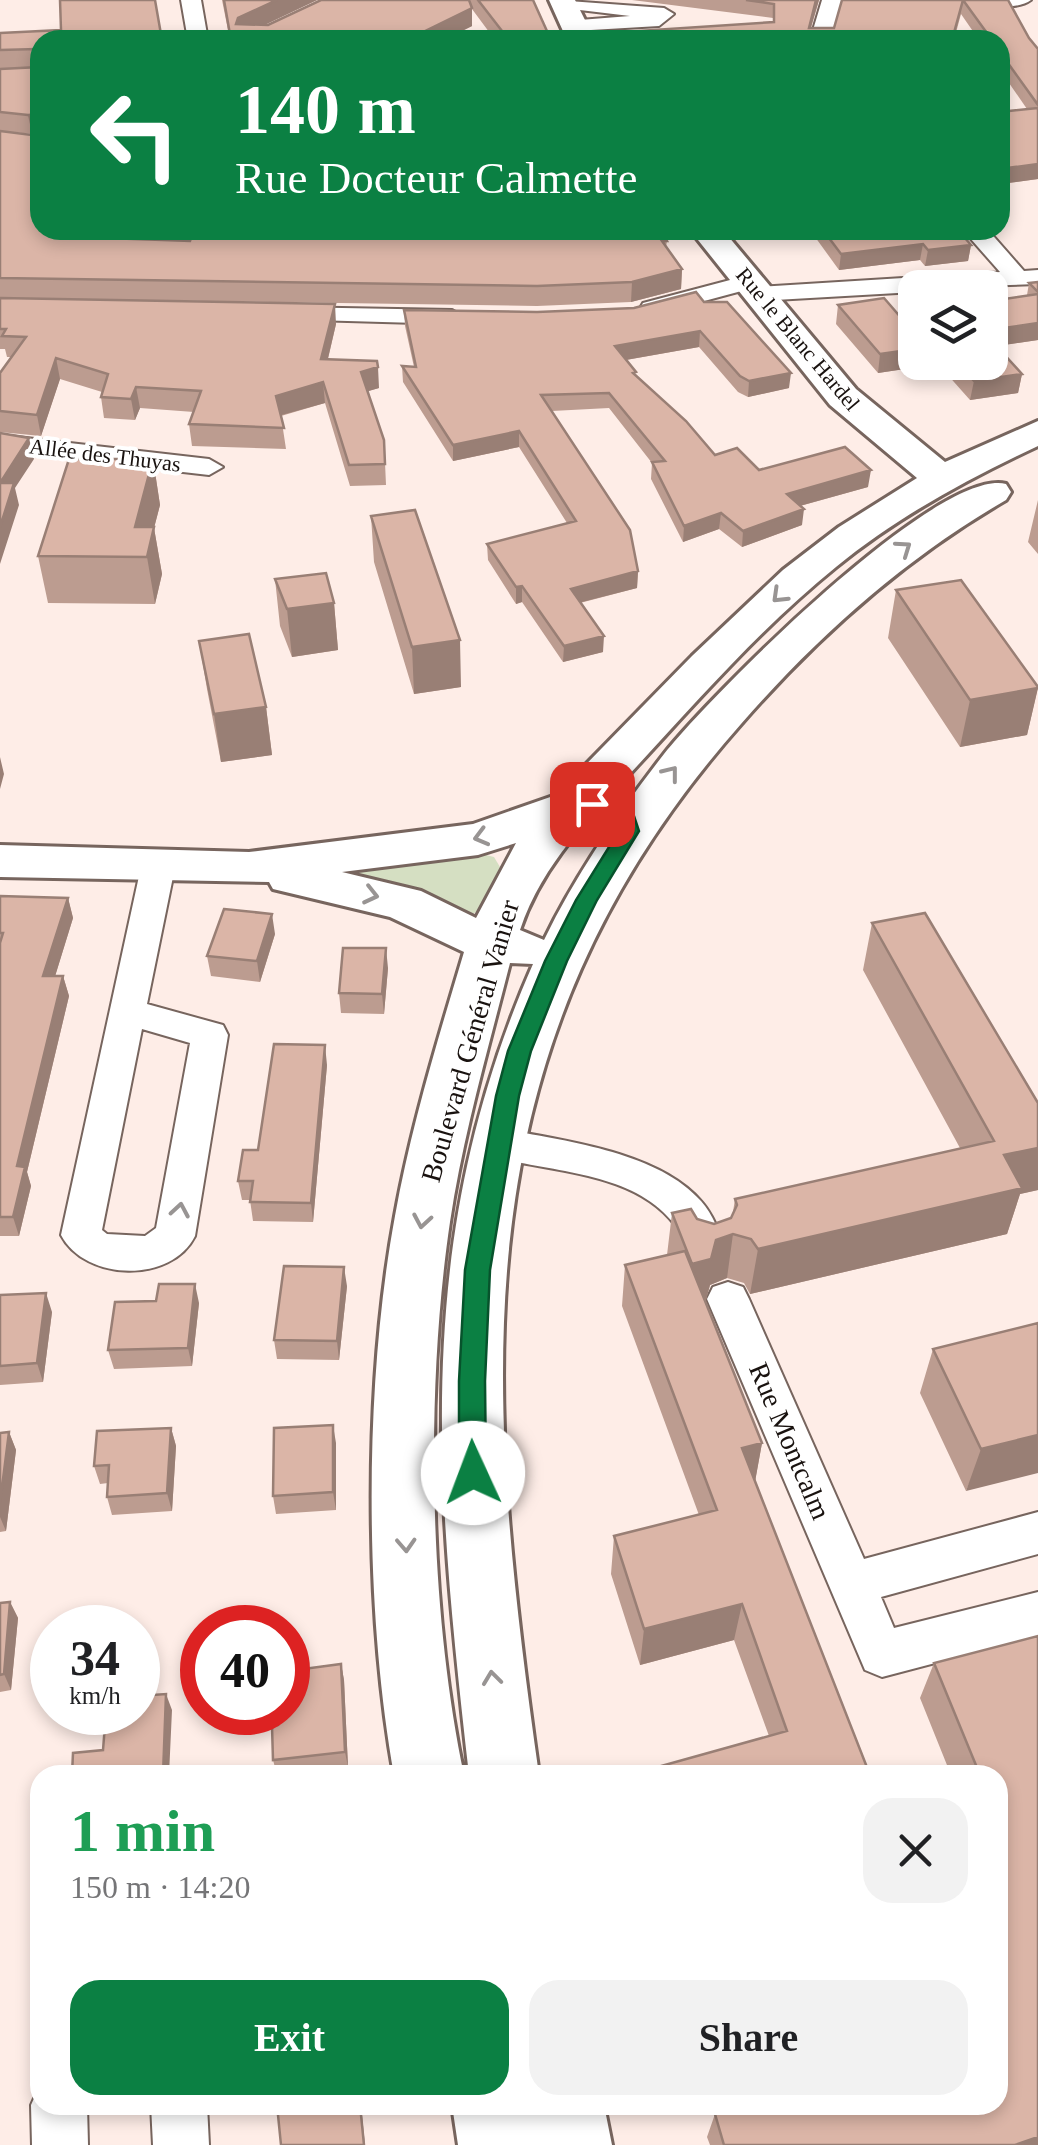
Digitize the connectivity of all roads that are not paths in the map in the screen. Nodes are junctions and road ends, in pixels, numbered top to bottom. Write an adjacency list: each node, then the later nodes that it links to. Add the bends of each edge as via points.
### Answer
1 (191, 0): 5 (street)
2 (832, 0): 6 (street)
3 (987, 0): 4 (street)
4 (1022, 0)
5 (196, 30)
6 (823, 30)
7 (714, 240): 10 (street, Rue le Blanc Hardel)
8 (986, 240): 9 (street)
9 (1029, 278): 10 (street)
10 (753, 288): 11 (street); 18 (street, Rue le Blanc Hardel, via 843,396)
11 (632, 313)
12 (256, 314): 13 (street)
13 (470, 317)
14 (1038, 432): 18 (street, Boulevard Général Vanier)
15 (0, 444): 16 (street, Allée des Thuyas)
16 (210, 468)
17 (1038, 469): 20 (street, Boulevard Général Vanier, one-way to 17, via 710,726 863,576 948,518)
18 (942, 479): 19 (street, Boulevard Général Vanier, one-way to 19, via 798,578)
19 (573, 806): 20 (street, via 618,811 628,818); 23 (street, one-way to 23, via 447,844); 25 (street, Boulevard Général Vanier, via 534,852)
20 (629, 831): 24 (street, Boulevard Général Vanier)
21 (0, 861): 22 (street)
22 (158, 867): 23 (street); 26 (street)
23 (250, 868): 25 (street, one-way to 25, via 404,904)
24 (566, 942): 25 (street, via 532,950); 27 (street, Boulevard Général Vanier, via 520,1051)
25 (492, 944): 33 (street, Boulevard Général Vanier, one-way to 33, via 440,1137 410,1310 406,1541)
26 (128, 1012): 26 (street, one-way to 26, via 81,1235 96,1250 152,1252 176,1236 210,1035)
27 (498, 1143): 28 (street, via 658,1186 688,1212); 34 (street, Boulevard Général Vanier, one-way to 27, via 471,1440 478,1270)
28 (706, 1249)
29 (728, 1299): 31 (street, Rue Montcalm)
30 (1038, 1533): 31 (street)
31 (852, 1584): 32 (street, Rue Montcalm, via 882,1654)
32 (1038, 1614)
33 (428, 1765)
34 (503, 1765)
35 (59, 2115): 39 (street)
36 (180, 2115): 40 (street)
37 (493, 2115): 41 (street)
38 (567, 2115): 42 (street)
39 (60, 2145)
40 (181, 2145)
41 (498, 2145)
42 (573, 2145)

